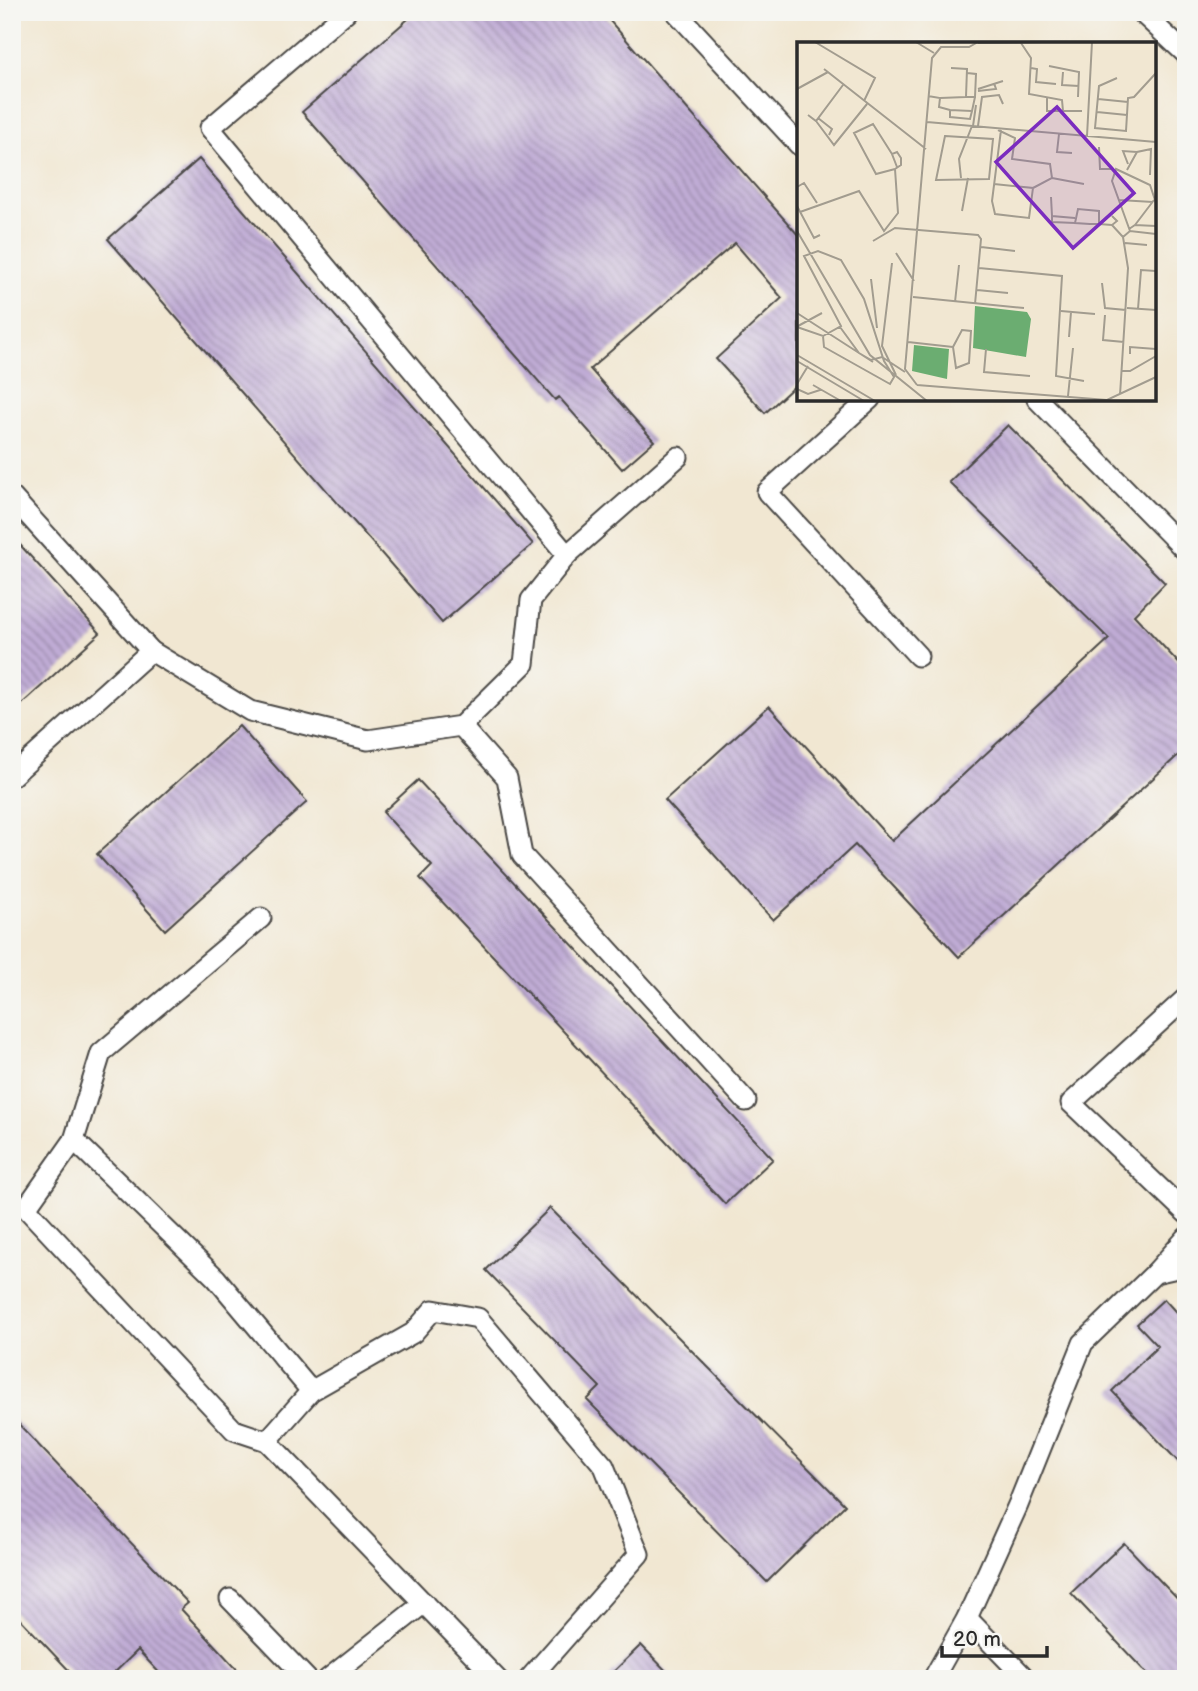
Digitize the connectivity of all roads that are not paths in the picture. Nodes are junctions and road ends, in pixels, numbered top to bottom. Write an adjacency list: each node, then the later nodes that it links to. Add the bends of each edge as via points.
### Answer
1 (346, 12): 11 (lane, via 210,128)
2 (676, 12): 5 (lane)
3 (1141, 12): 4 (lane)
4 (1186, 54)
5 (797, 143)
6 (868, 401): 13 (lane, via 767,492)
7 (1039, 401): 10 (lane)
8 (678, 457): 11 (lane)
9 (12, 497): 12 (lane)
10 (1186, 551)
11 (567, 555): 14 (lane, via 531,600 524,664)
12 (151, 651): 14 (lane, via 250,711 368,740); 15 (lane)
13 (918, 656)
14 (461, 726): 18 (lane, via 507,778 522,855)
15 (12, 776)
16 (261, 918): 19 (lane, via 101,1053)
17 (1186, 998): 20 (lane, via 1071,1103)
18 (746, 1101)
19 (74, 1140): 24 (lane, via 216,1278); 25 (lane, via 26,1208 234,1430)
20 (1186, 1213)
21 (1186, 1238): 23 (lane)
22 (1186, 1266): 23 (lane)
23 (1155, 1273): 28 (lane, via 1083,1343)
24 (311, 1391): 25 (lane); 32 (lane, via 414,1333 433,1310 478,1318 604,1466 639,1554)
25 (267, 1441): 27 (lane)
26 (230, 1599): 29 (lane)
27 (424, 1603): 30 (lane); 31 (lane)
28 (967, 1618): 33 (lane); 34 (lane)
29 (307, 1679)
30 (327, 1679)
31 (497, 1679)
32 (529, 1679)
33 (933, 1679)
34 (1026, 1679)

